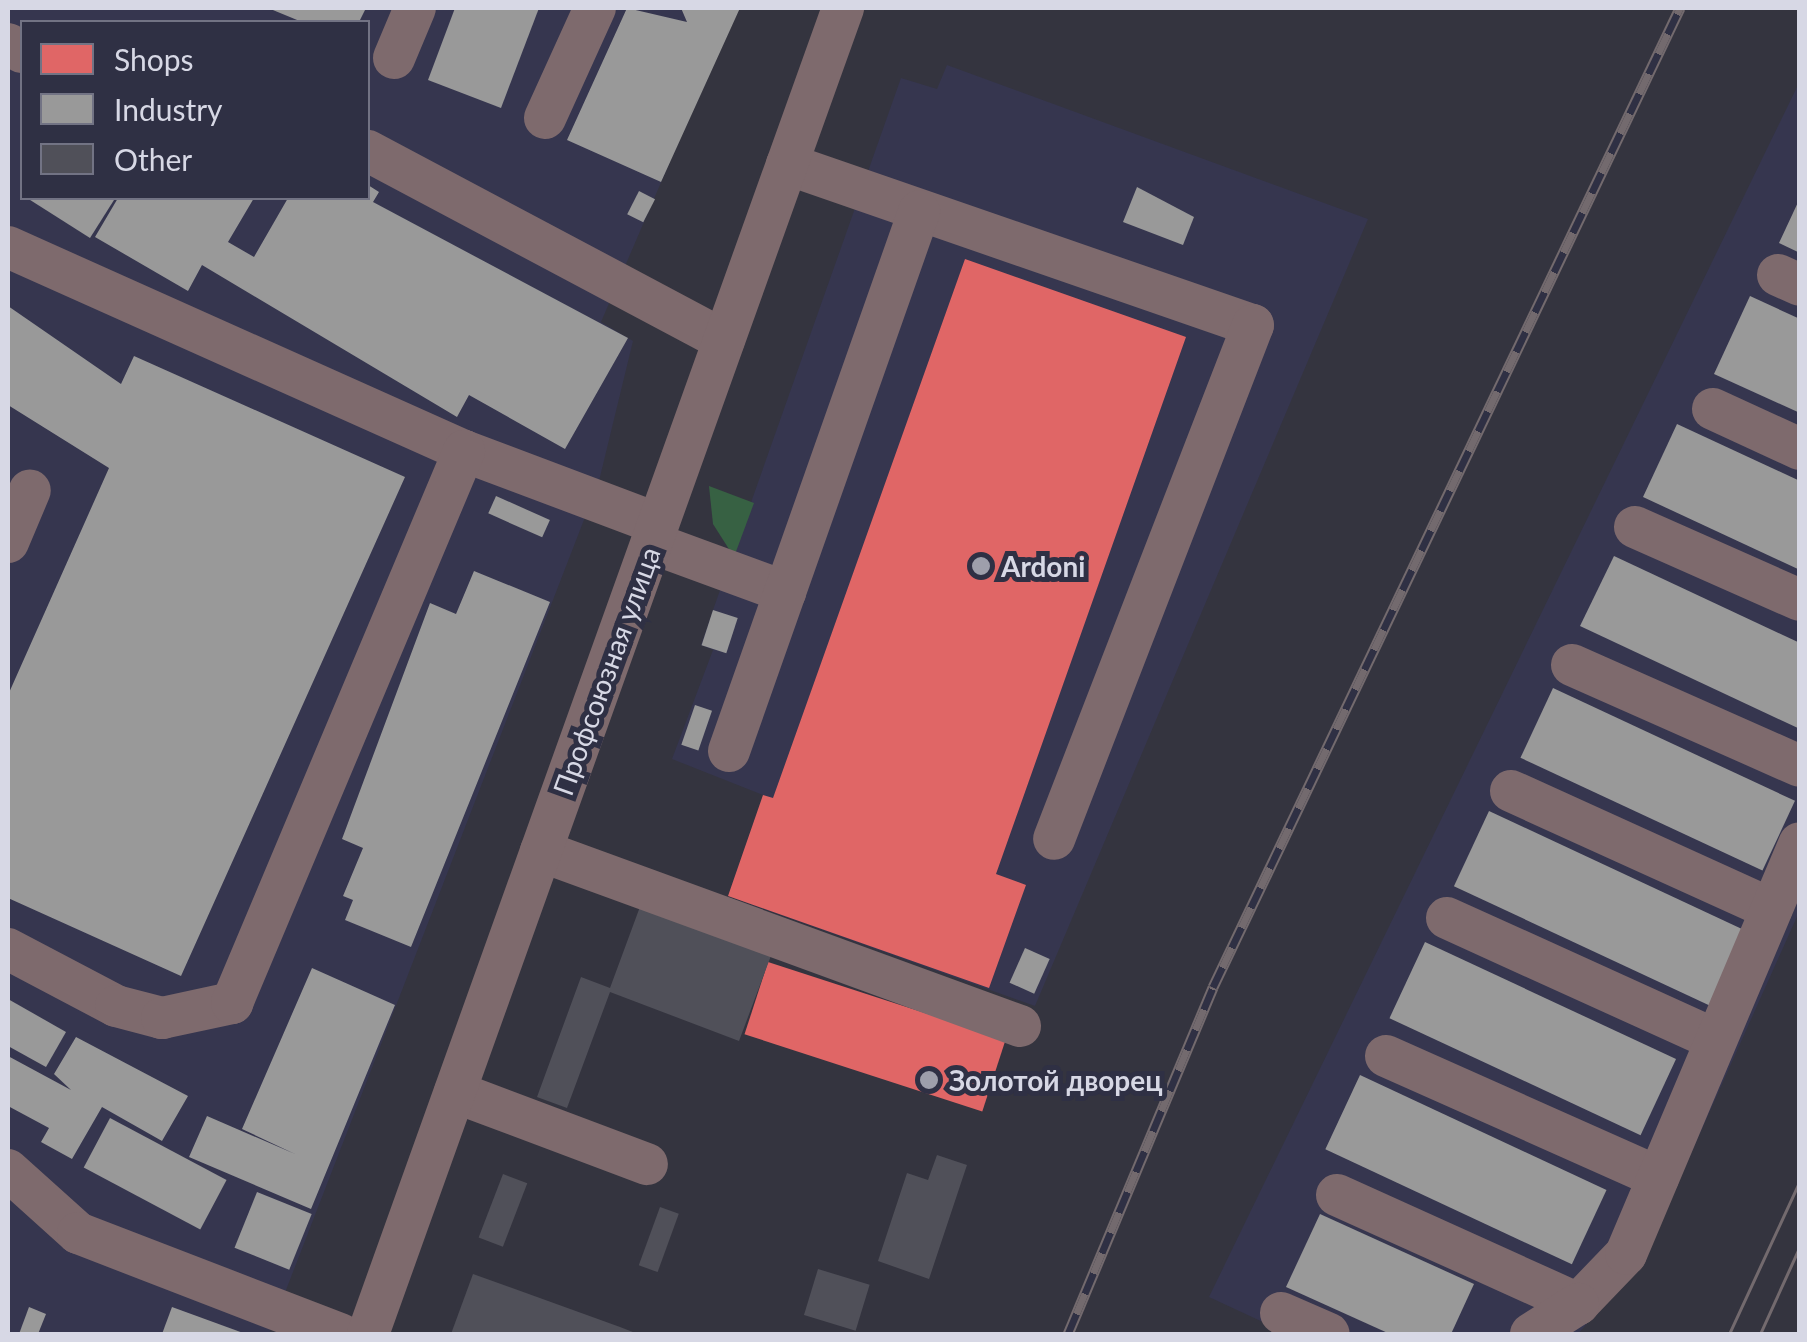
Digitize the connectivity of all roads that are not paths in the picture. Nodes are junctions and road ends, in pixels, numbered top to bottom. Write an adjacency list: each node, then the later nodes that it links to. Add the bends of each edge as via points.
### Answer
1 (415, 8): 4 (street)
2 (595, 8): 5 (street)
3 (843, 8): 7 (street, Профсоюзная улица)
4 (394, 58)
5 (544, 118)
6 (370, 152): 10 (street)
7 (787, 164): 8 (street); 10 (street, Профсоюзная улица)
8 (919, 212): 18 (street); 24 (street, via 1253,325)
9 (8, 247): 13 (street)
10 (724, 340): 16 (street, Профсоюзная улица)
11 (1713, 409): 12 (street)
12 (1800, 450)
13 (464, 451): 16 (street); 29 (street, via 232,1003 162,1018 116,1006)
14 (30, 490): 17 (street)
15 (1635, 527): 19 (street)
16 (655, 534): 18 (street); 26 (street, Профсоюзная улица)
17 (8, 542)
18 (785, 592): 21 (street)
19 (1800, 600)
20 (1572, 665): 22 (street)
21 (730, 751)
22 (1800, 766)
23 (1511, 791): 27 (street)
24 (1054, 839)
25 (1800, 843): 27 (street)
26 (541, 850): 30 (street); 33 (street, Профсоюзная улица)
27 (1772, 909): 31 (street)
28 (1447, 918): 31 (street)
29 (8, 949)
30 (1020, 1026)
31 (1716, 1040): 36 (street)
32 (1386, 1056): 36 (street)
33 (455, 1092): 34 (street); 41 (street, Профсоюзная улица)
34 (647, 1164)
35 (8, 1170): 40 (street, via 78,1233)
36 (1658, 1178): 38 (street, via 1626,1254)
37 (1337, 1195): 38 (street)
38 (1578, 1304): 43 (street)
39 (1281, 1313): 42 (street)
40 (340, 1334)
41 (368, 1334)
42 (1330, 1334)
43 (1531, 1334)

